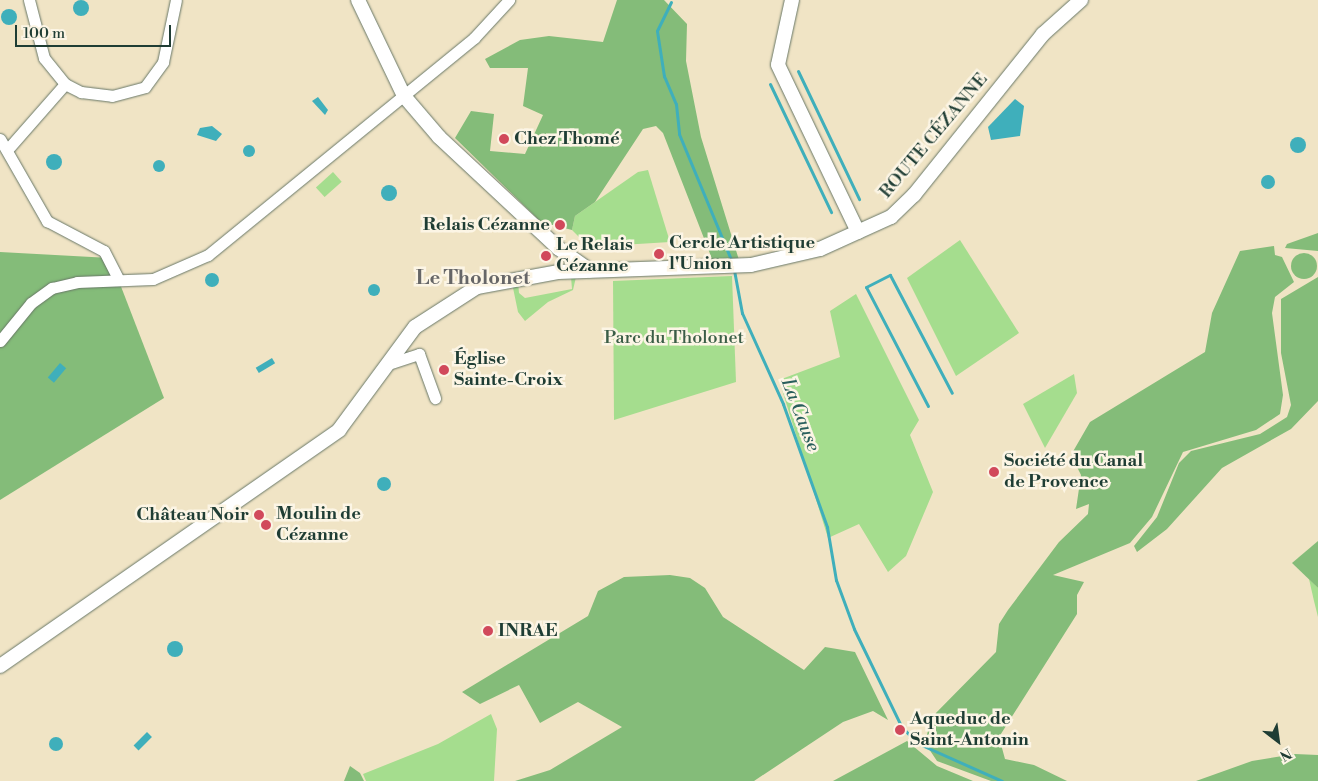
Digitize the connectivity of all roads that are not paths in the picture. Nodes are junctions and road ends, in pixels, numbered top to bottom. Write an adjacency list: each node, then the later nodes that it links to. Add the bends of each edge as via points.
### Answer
1 (29, 0): 7 (street, via 44,58)
2 (176, 0): 7 (street, via 163,62 144,87 112,96 81,92)
3 (358, 0): 8 (street)
4 (509, 0): 8 (street, via 474,38)
5 (792, 0): 11 (street, via 778,65)
6 (1081, 0): 11 (street, ROUTE CÉZANNE, via 1043,34 906,204)
7 (65, 84): 10 (street)
8 (404, 96): 12 (street, via 470,170 558,248); 13 (street, via 208,255 164,276)
9 (0, 138): 10 (street)
10 (7, 150): 13 (street, via 47,221 104,251)
11 (858, 232): 12 (street, ROUTE CÉZANNE, via 811,252 736,267)
12 (590, 270): 15 (street, ROUTE CÉZANNE, via 504,279 477,287 415,327)
13 (118, 279): 14 (street, via 52,288 31,303)
14 (0, 341)
15 (385, 365): 16 (street, via 419,354); 17 (street, ROUTE CÉZANNE, via 353,417 338,430)
16 (434, 398)
17 (0, 666)

